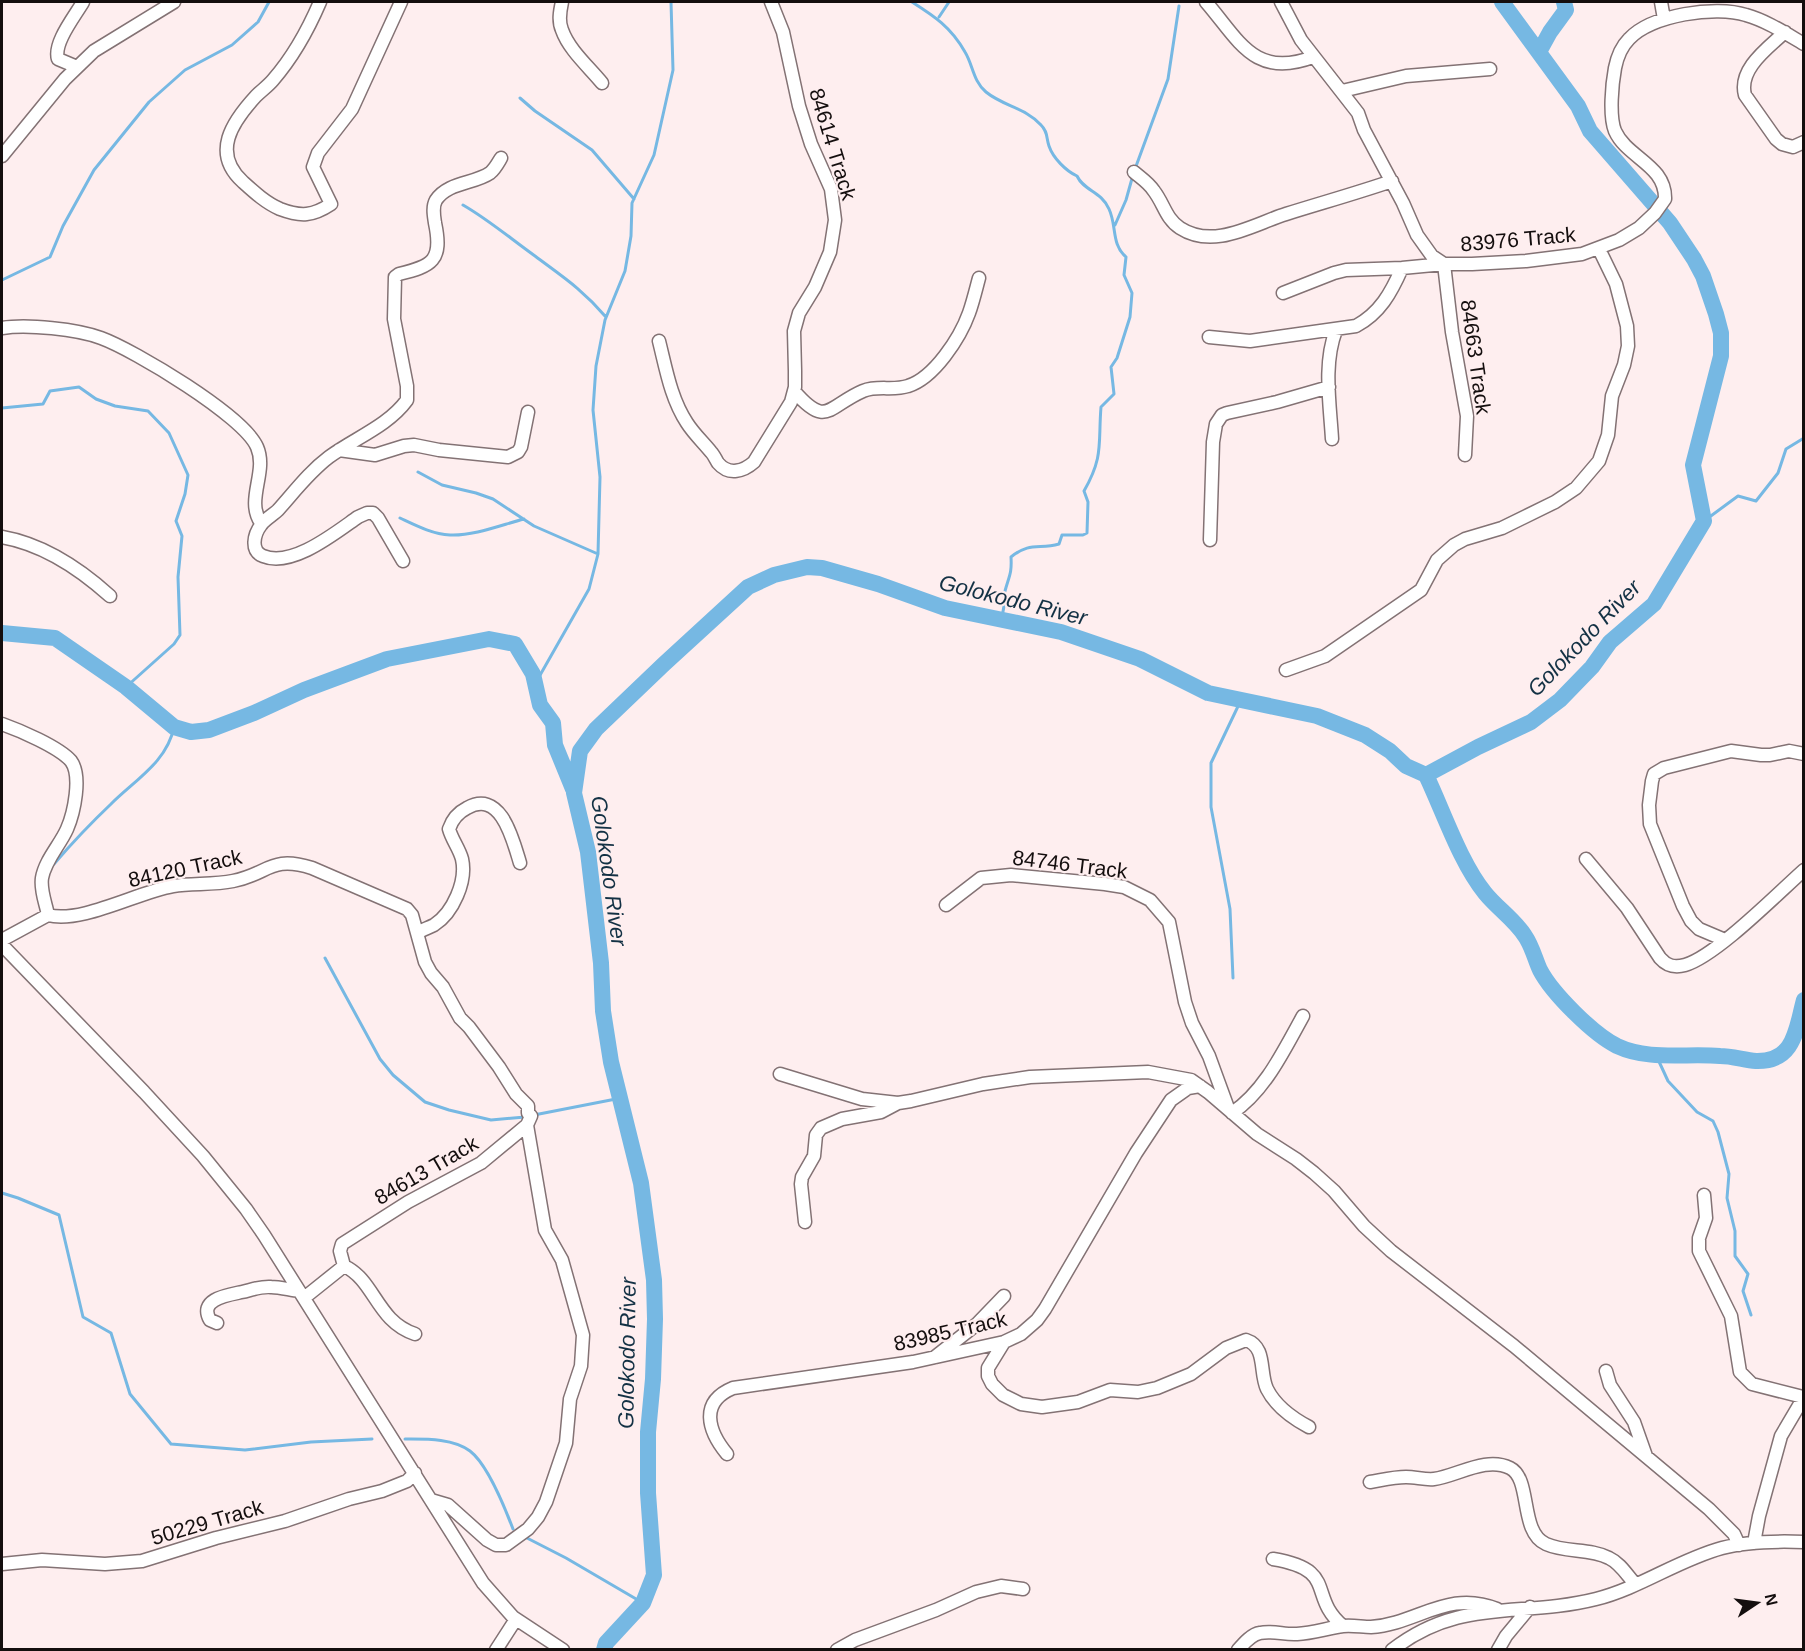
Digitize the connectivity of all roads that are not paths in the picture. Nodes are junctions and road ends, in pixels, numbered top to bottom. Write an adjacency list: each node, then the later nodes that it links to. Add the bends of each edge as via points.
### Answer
1 (83, 2): 14 (street, via 56,53 58,59)
2 (174, 2): 14 (street, via 94,51)
3 (320, 2): 4 (street, via 288,60 233,128 226,152 235,174 258,196 300,214 320,212 331,204 314,167 315,161 352,109)
4 (401, 2)
5 (562, 2): 16 (street, via 562,30)
6 (771, 2): 33 (street, 84614 Track, via 783,32 808,135 835,207 830,252 794,331)
7 (1206, 2): 13 (street, via 1255,57 1285,64)
8 (1281, 2): 13 (street, 83976 Track)
9 (1660, 2): 10 (street)
10 (1664, 19): 11 (street, via 1724,12 1745,14); 23 (street, 83976 Track, via 1639,30 1622,48 1613,82 1612,120 1619,138 1662,180 1665,199 1639,228)
11 (1785, 32): 12 (street); 18 (street, via 1751,66 1743,84 1745,95 1776,139 1793,147)
12 (1803, 44)
13 (1313, 57): 17 (street, 83976 Track)
14 (77, 67): 19 (street)
15 (1490, 69): 17 (street, via 1406,76)
16 (602, 83)
17 (1342, 91): 22 (street, 83976 Track, via 1358,113)
18 (1803, 142)
19 (2, 156)
20 (501, 158): 36 (street, via 490,173 450,189 435,203 435,258 428,266 399,274 395,279 394,320 407,400 390,418)
21 (1134, 172): 22 (street, via 1155,191 1176,225 1196,234 1217,236 1256,227 1284,214)
22 (1392, 181): 24 (street, 83976 Track, via 1417,235 1432,256)
23 (1599, 249): 24 (street, 83976 Track, via 1526,261); 43 (street, via 1616,284 1628,346 1612,396 1611,421 1599,461 1576,488 1555,502 1454,545 1437,560 1421,591 1325,656)
24 (1444, 264): 25 (street); 37 (street, 84663 Track, via 1467,416)
25 (1402, 268): 27 (street, via 1346,270); 29 (street, via 1381,307 1368,320)
26 (979, 278): 33 (street, via 969,314 957,336 945,356 918,382 901,388 871,388 824,412 806,405)
27 (1283, 293)
28 (2, 328): 38 (street, via 30,326 99,337 175,377 213,404 257,446 260,458 255,508)
29 (1336, 330): 30 (street, via 1250,341); 32 (street, via 1330,351)
30 (1209, 337)
31 (659, 341): 33 (street, 84614 Track, via 672,391 686,421 727,470 743,470 754,462)
32 (1329, 387): 35 (street); 40 (street, via 1222,415 1214,428)
33 (794, 391)
34 (528, 412): 36 (street, via 521,447 508,457 414,445 375,455)
35 (1332, 438)
36 (339, 450): 38 (street)
37 (1465, 455)
38 (261, 523): 41 (street, via 255,549 263,556 281,558 298,554 373,513)
39 (2, 537): 42 (street, via 36,547 85,574)
40 (1210, 540)
41 (402, 561)
42 (110, 596)
43 (1286, 670)
44 (2, 724): 50 (street, via 58,751 70,760 75,772 76,798 68,827 42,879)
45 (1803, 753): 53 (street, via 1731,751 1654,774 1650,824 1683,906 1699,928)
46 (1586, 860): 53 (street, via 1628,908 1666,964 1687,965)
47 (520, 862): 51 (street, via 507,825 497,810 476,804 463,810 449,829 462,857 462,879 446,914)
48 (1803, 870): 53 (street)
49 (946, 905): 59 (street, 84746 Track, via 981,878 1011,875 1114,886 1150,900 1169,922 1185,1002)
50 (48, 915): 51 (street, 84120 Track, via 95,910 174,886 234,881 282,862 297,863 398,904 410,912); 52 (street, 84120 Track)
51 (417, 933): 60 (street, 84120 Track, via 425,962 460,1018 528,1106 531,1116)
52 (2, 940)
53 (1725, 940)
54 (2, 945): 64 (street, via 203,1156 246,1209)
55 (1303, 1017): 59 (street, via 1248,1103)
56 (780, 1074): 58 (street, via 862,1099)
57 (1200, 1086): 58 (street, via 1191,1080 1148,1072 1082,1074 983,1084); 59 (street); 68 (street, 83985 Track, via 1188,1088 1171,1100 1037,1320 1016,1338)
58 (898, 1103): 62 (street, via 881,1112 842,1119 821,1128 816,1135 814,1156 802,1177)
59 (1230, 1111): 74 (street, via 1314,1173 1375,1236)
60 (527, 1125): 63 (street, 84613 Track, via 481,1163 408,1202 342,1244); 77 (street, 84120 Track, via 545,1230 562,1260 584,1335 581,1366 570,1400 566,1443 538,1517 506,1545 487,1540 448,1505)
61 (1704, 1195): 71 (street, via 1706,1218 1698,1251 1731,1316 1740,1372 1752,1384)
62 (805, 1222)
63 (344, 1266): 64 (street); 67 (street, via 359,1276 395,1324)
64 (302, 1295): 66 (street, via 263,1287 222,1296 214,1299 207,1311 210,1320); 75 (street)
65 (1004, 1296): 69 (street, via 977,1324)
66 (218, 1323)
67 (415, 1334)
68 (1004, 1342): 69 (street, 83985 Track); 72 (street, via 988,1368 992,1384 1002,1395 1021,1404 1042,1407 1078,1402 1110,1390 1138,1392 1157,1388 1191,1374 1226,1348 1246,1340 1258,1347 1271,1396)
69 (933, 1358): 73 (street, 83985 Track, via 722,1392 712,1408 710,1428)
70 (1605, 1371): 74 (street, via 1634,1422)
71 (1803, 1397): 79 (street, via 1781,1436)
72 (1309, 1427)
73 (727, 1455)
74 (1646, 1457): 80 (street, via 1716,1515)
75 (415, 1473): 77 (street); 82 (street, 50229 Track, via 382,1491 142,1561 105,1564 42,1560)
76 (1370, 1482): 83 (street, via 1406,1477 1432,1479 1489,1465 1511,1468 1539,1540 1610,1558)
77 (432, 1500): 87 (street, via 483,1583)
78 (1803, 1542): 79 (street)
79 (1754, 1543): 80 (street)
80 (1739, 1545): 83 (street, via 1706,1553)
81 (1273, 1559): 88 (street, via 1312,1572 1331,1613)
82 (2, 1564)
83 (1635, 1584): 85 (street, via 1584,1602)
84 (1023, 1589): 91 (street, via 1001,1586 976,1592)
85 (1530, 1607): 86 (street); 94 (street)
86 (1498, 1610): 88 (street, via 1465,1602 1383,1625); 93 (street, via 1447,1619 1410,1636)
87 (516, 1619): 89 (street); 90 (street)
88 (1343, 1626): 92 (street, via 1300,1634 1261,1632)
89 (496, 1650)
90 (563, 1650)
91 (837, 1650)
92 (1238, 1650)
93 (1392, 1650)
94 (1498, 1650)

